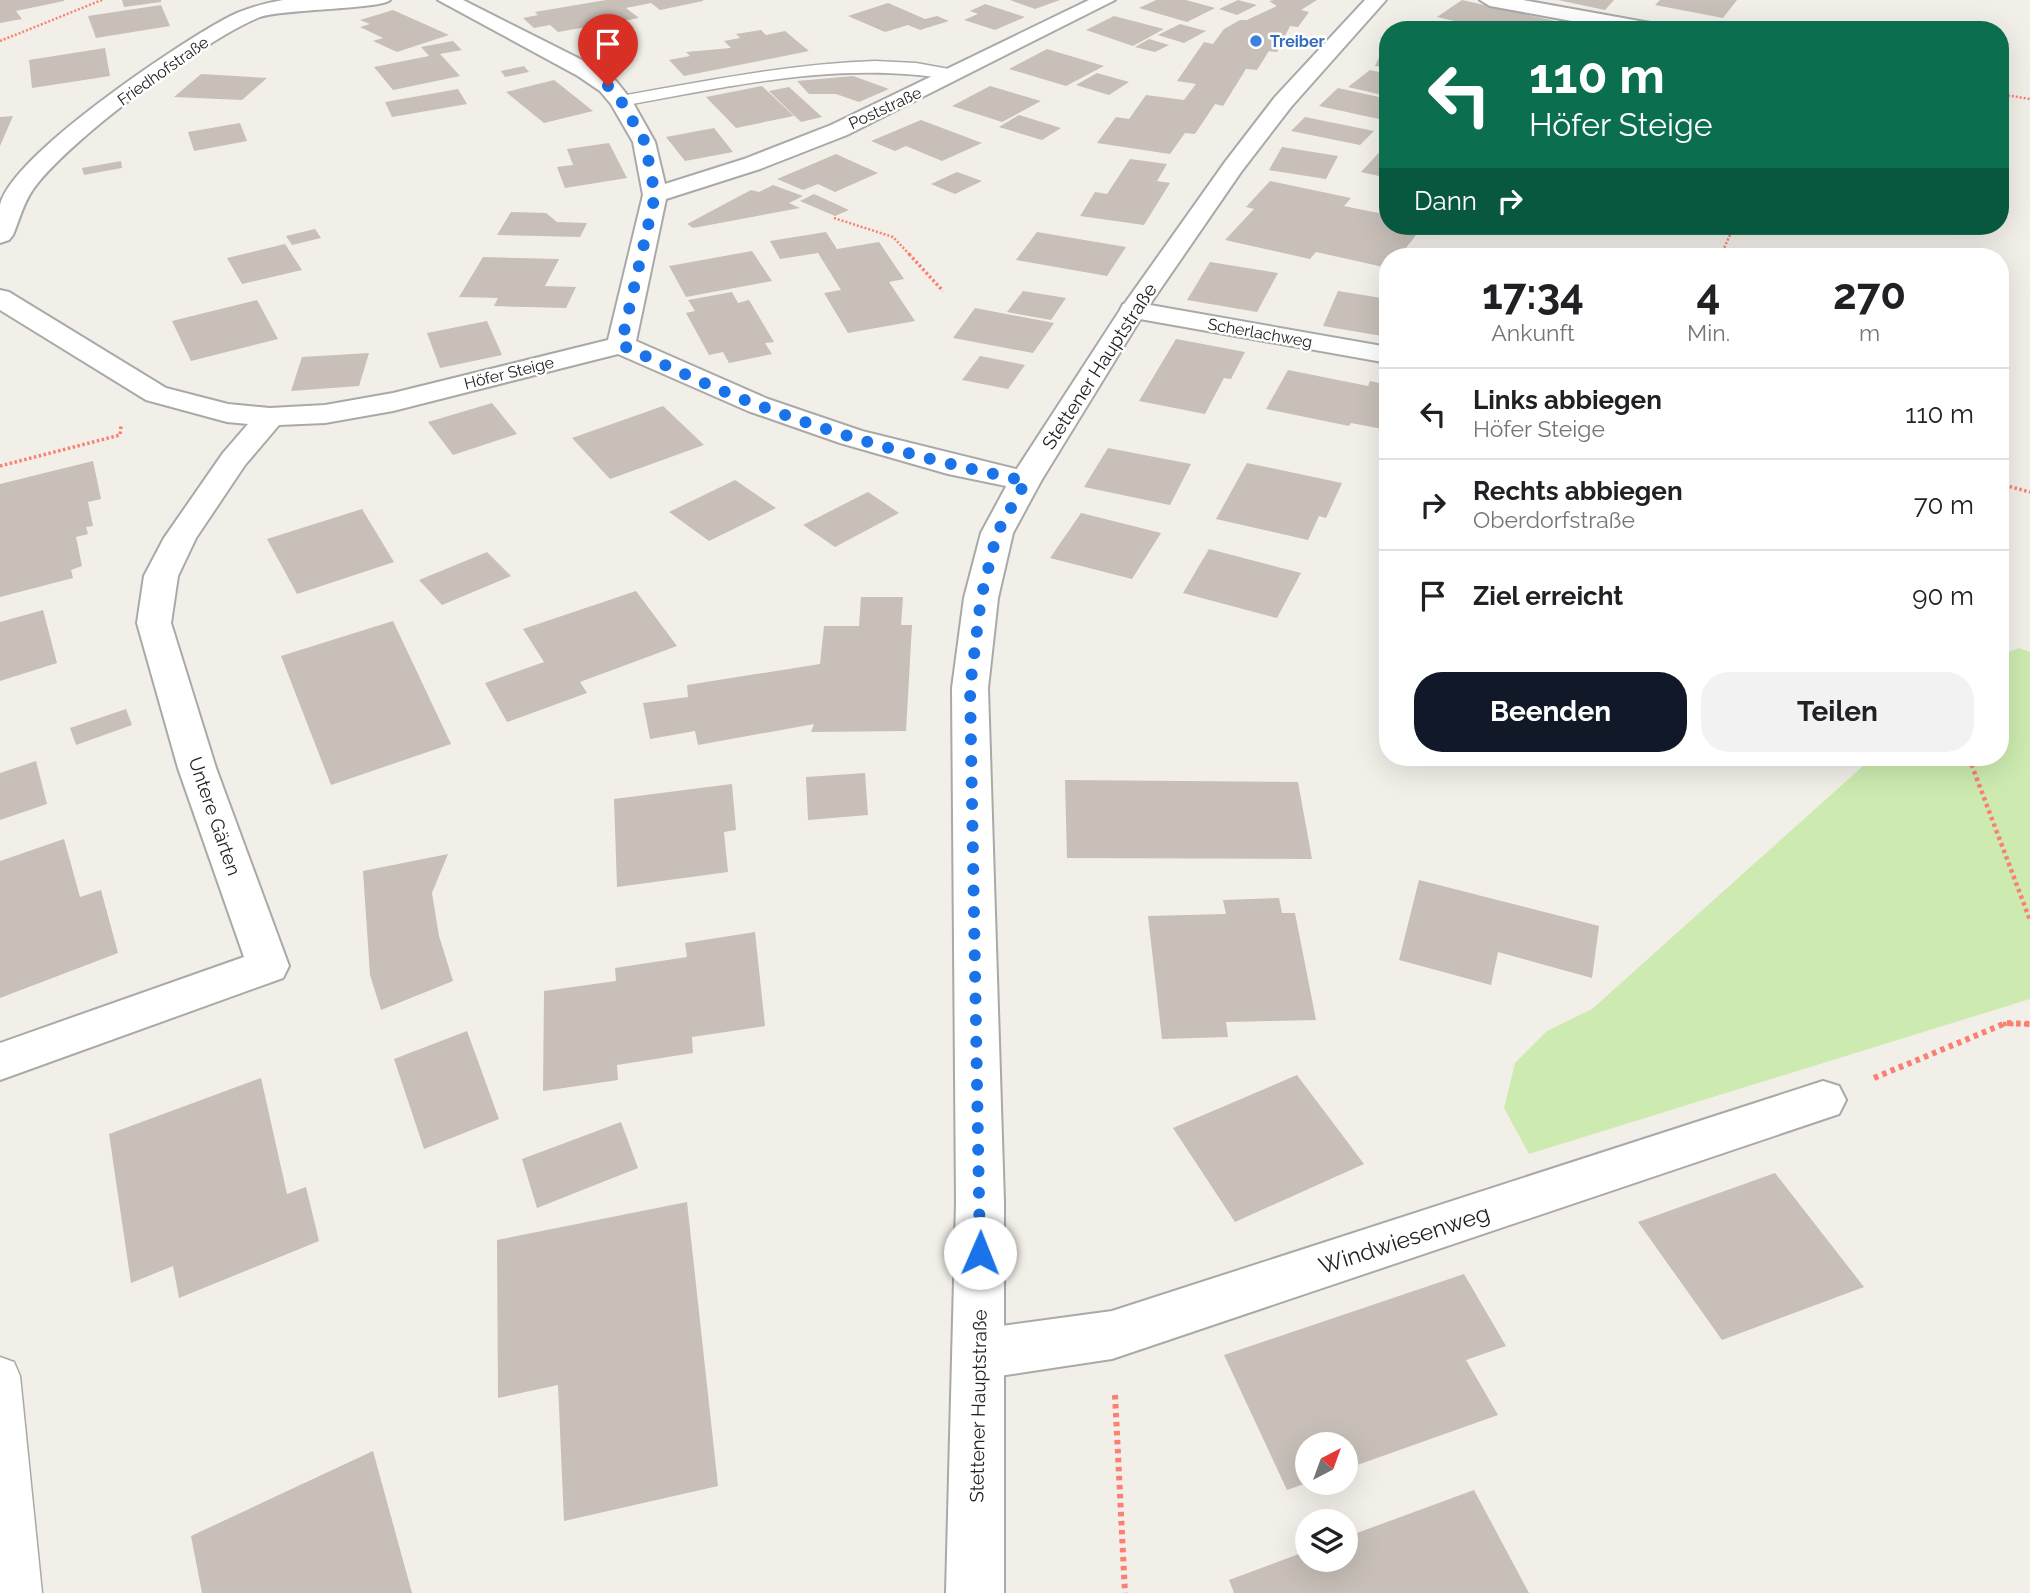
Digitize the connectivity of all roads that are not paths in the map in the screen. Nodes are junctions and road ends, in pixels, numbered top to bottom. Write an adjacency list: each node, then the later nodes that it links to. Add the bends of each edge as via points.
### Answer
1 (225, 0): 7 (street)
2 (380, 0): 7 (street, Friedhofstraße, via 297,5)
3 (448, 0): 10 (street, via 586,71)
4 (1105, 0): 9 (street, Poststraße)
5 (1376, 0): 14 (street, Stettener Hauptstraße, via 1275,113)
6 (1490, 0): 8 (street)
7 (250, 14): 12 (street, Friedhofstraße, via 185,54 74,135 23,186)
8 (1606, 21)
9 (954, 75): 10 (lane, via 910,68 822,70); 11 (street, Poststraße, via 814,140)
10 (621, 101): 11 (street, via 645,142)
11 (655, 195): 15 (street)
12 (0, 234)
13 (0, 298): 17 (street, Höfer Steige, via 156,394 228,413)
14 (1133, 310): 16 (street, Scherlachweg); 18 (street, Stettener Hauptstraße)
15 (621, 345): 17 (street, Höfer Steige, via 393,402 325,414); 18 (street, via 769,409 905,452)
16 (1379, 353)
17 (270, 417): 19 (street, Untere Gärten, via 234,459 180,538 162,576 155,623 197,768 268,966)
18 (1026, 481): 21 (street, Stettener Hauptstraße, via 997,533 981,598 970,688)
19 (0, 1062)
20 (1823, 1100): 21 (street, Windwiesenweg, via 1112,1335)
21 (979, 1354): 24 (street, Stettener Hauptstraße)
22 (0, 1376): 23 (lane)
23 (20, 1593)
24 (975, 1593)

